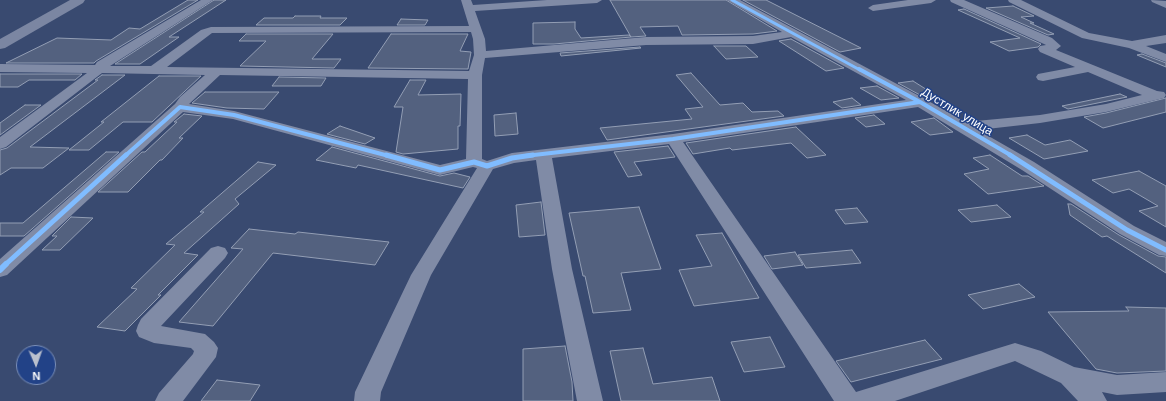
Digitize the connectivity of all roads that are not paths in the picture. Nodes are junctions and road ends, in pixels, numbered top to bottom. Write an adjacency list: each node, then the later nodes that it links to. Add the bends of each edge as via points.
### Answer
1 (79, 0): 15 (main road)
2 (208, 0): 20 (street)
3 (597, 0): 9 (street)
4 (732, 0): 13 (street, Дустлик улица)
5 (931, 0): 11 (street)
6 (955, 0): 21 (street, via 1048,41 1055,46 1044,49)
7 (1013, 0): 16 (street, via 1086,36)
8 (1156, 0): 10 (street)
9 (468, 4): 12 (street)
10 (1166, 5)
11 (873, 8)
12 (476, 29): 17 (street); 22 (street, via 216,29 205,32)
13 (794, 33): 17 (street, via 753,40 646,41); 27 (street, Дустлик улица)
14 (1166, 39): 16 (street)
15 (0, 45)
16 (1132, 45): 18 (street)
17 (480, 55): 24 (street)
18 (1166, 58)
19 (0, 68): 20 (street)
20 (99, 68): 22 (street); 31 (street, via 96,73)
21 (1088, 68): 25 (street); 26 (street)
22 (154, 70): 23 (street)
23 (217, 71): 24 (street); 28 (street)
24 (475, 75): 33 (street)
25 (1043, 77)
26 (1163, 95): 29 (street, via 1040,119)
27 (920, 102): 29 (street, Дустлик улица); 30 (street)
28 (180, 106): 33 (street, via 234,115 440,170); 36 (street)
29 (963, 128): 34 (street, Дустлик улица, via 1028,166 1127,230)
30 (673, 139): 32 (street); 43 (street)
31 (0, 144)
32 (543, 154): 33 (street); 42 (street, via 562,269)
33 (481, 164): 41 (street, via 421,275 368,392)
34 (1166, 250)
35 (218, 253): 40 (street, via 149,325 147,331 154,334 197,340 206,348 204,357)
36 (0, 270)
37 (1070, 376): 38 (street, via 1117,385); 39 (street, via 1015,352); 45 (street)
38 (1166, 382)
39 (888, 398): 44 (street)
40 (168, 401)
41 (367, 401)
42 (590, 401)
43 (848, 401)
44 (861, 401)
45 (1094, 401)

